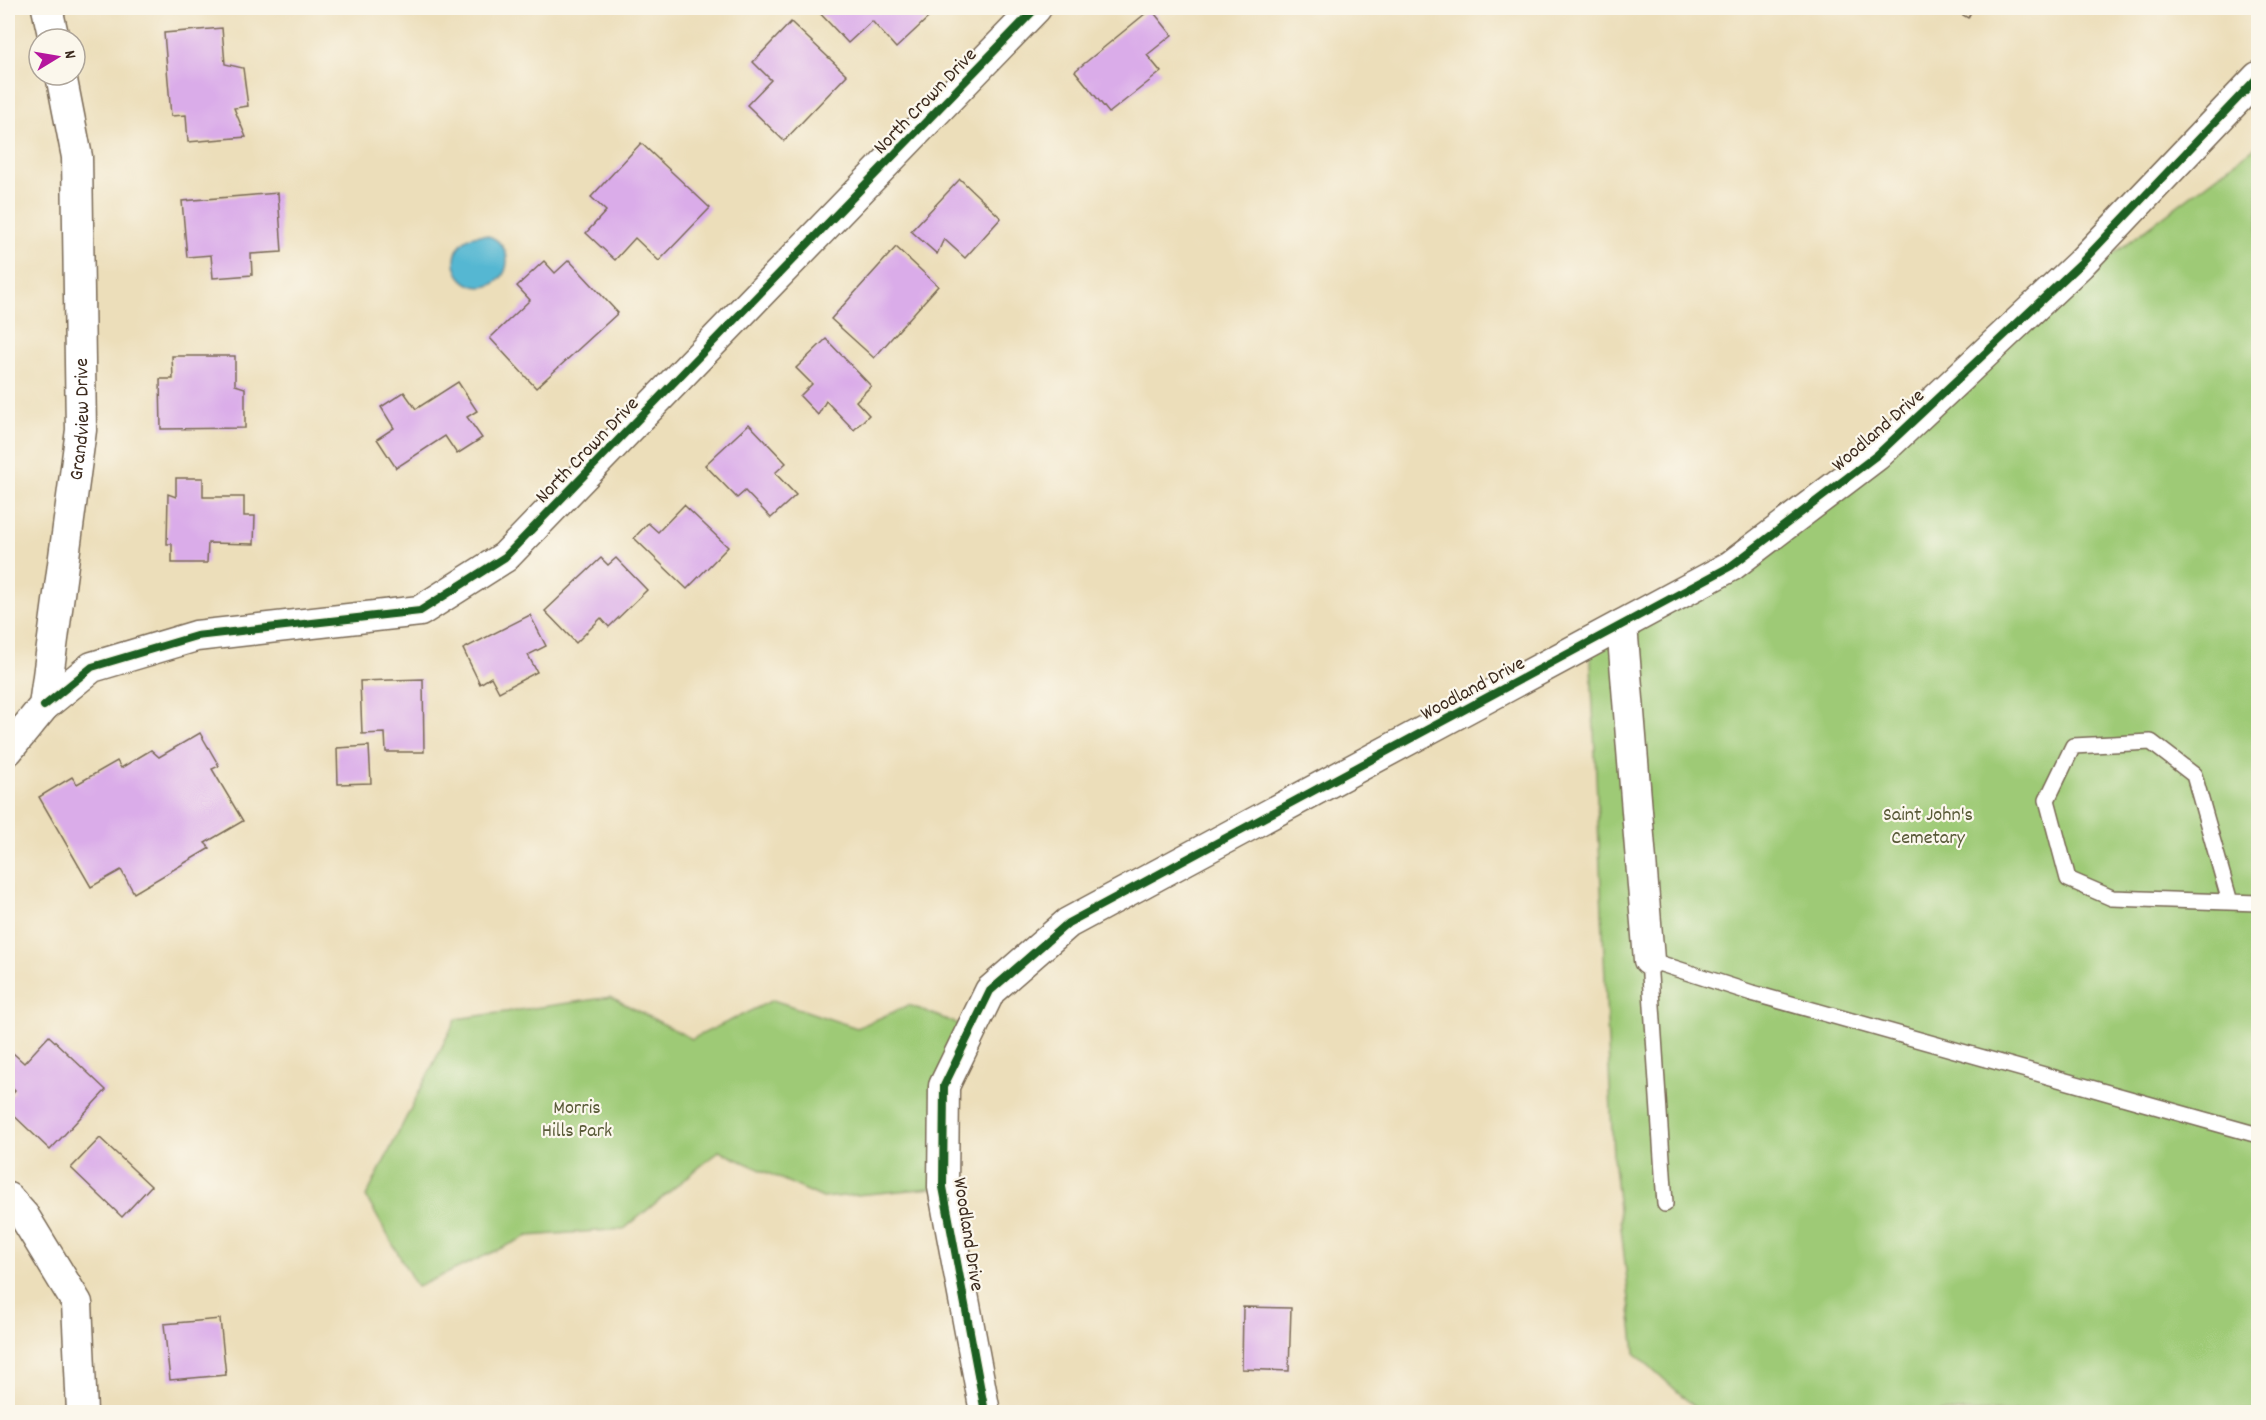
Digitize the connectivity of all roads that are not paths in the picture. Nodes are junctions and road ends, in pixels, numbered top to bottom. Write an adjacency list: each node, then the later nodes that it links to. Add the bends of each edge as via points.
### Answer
1 (47, 8): 3 (street)
2 (1036, 8): 7 (street, North Crown Drive, via 505,557 420,611 196,636 92,667)
3 (51, 27)
4 (2259, 77): 6 (street, Woodland Drive, via 2080,264 1877,455 1731,566)
5 (63, 87): 7 (street, Grandview Drive, via 76,157 81,430)
6 (1622, 625): 11 (street); 16 (street, Woodland Drive, via 1068,923 990,991 944,1086 943,1187)
7 (44, 706): 8 (street)
8 (8, 750)
9 (2230, 902): 9 (lane, via 2194,775 2151,742 2073,746 2047,800 2068,879 2112,898); 10 (lane)
10 (2259, 903)
11 (1649, 960): 12 (lane, via 1763,996); 14 (lane)
12 (2259, 1135)
13 (8, 1198): 15 (street, via 24,1216 77,1303)
14 (1665, 1204)
15 (82, 1413)
16 (985, 1413)

